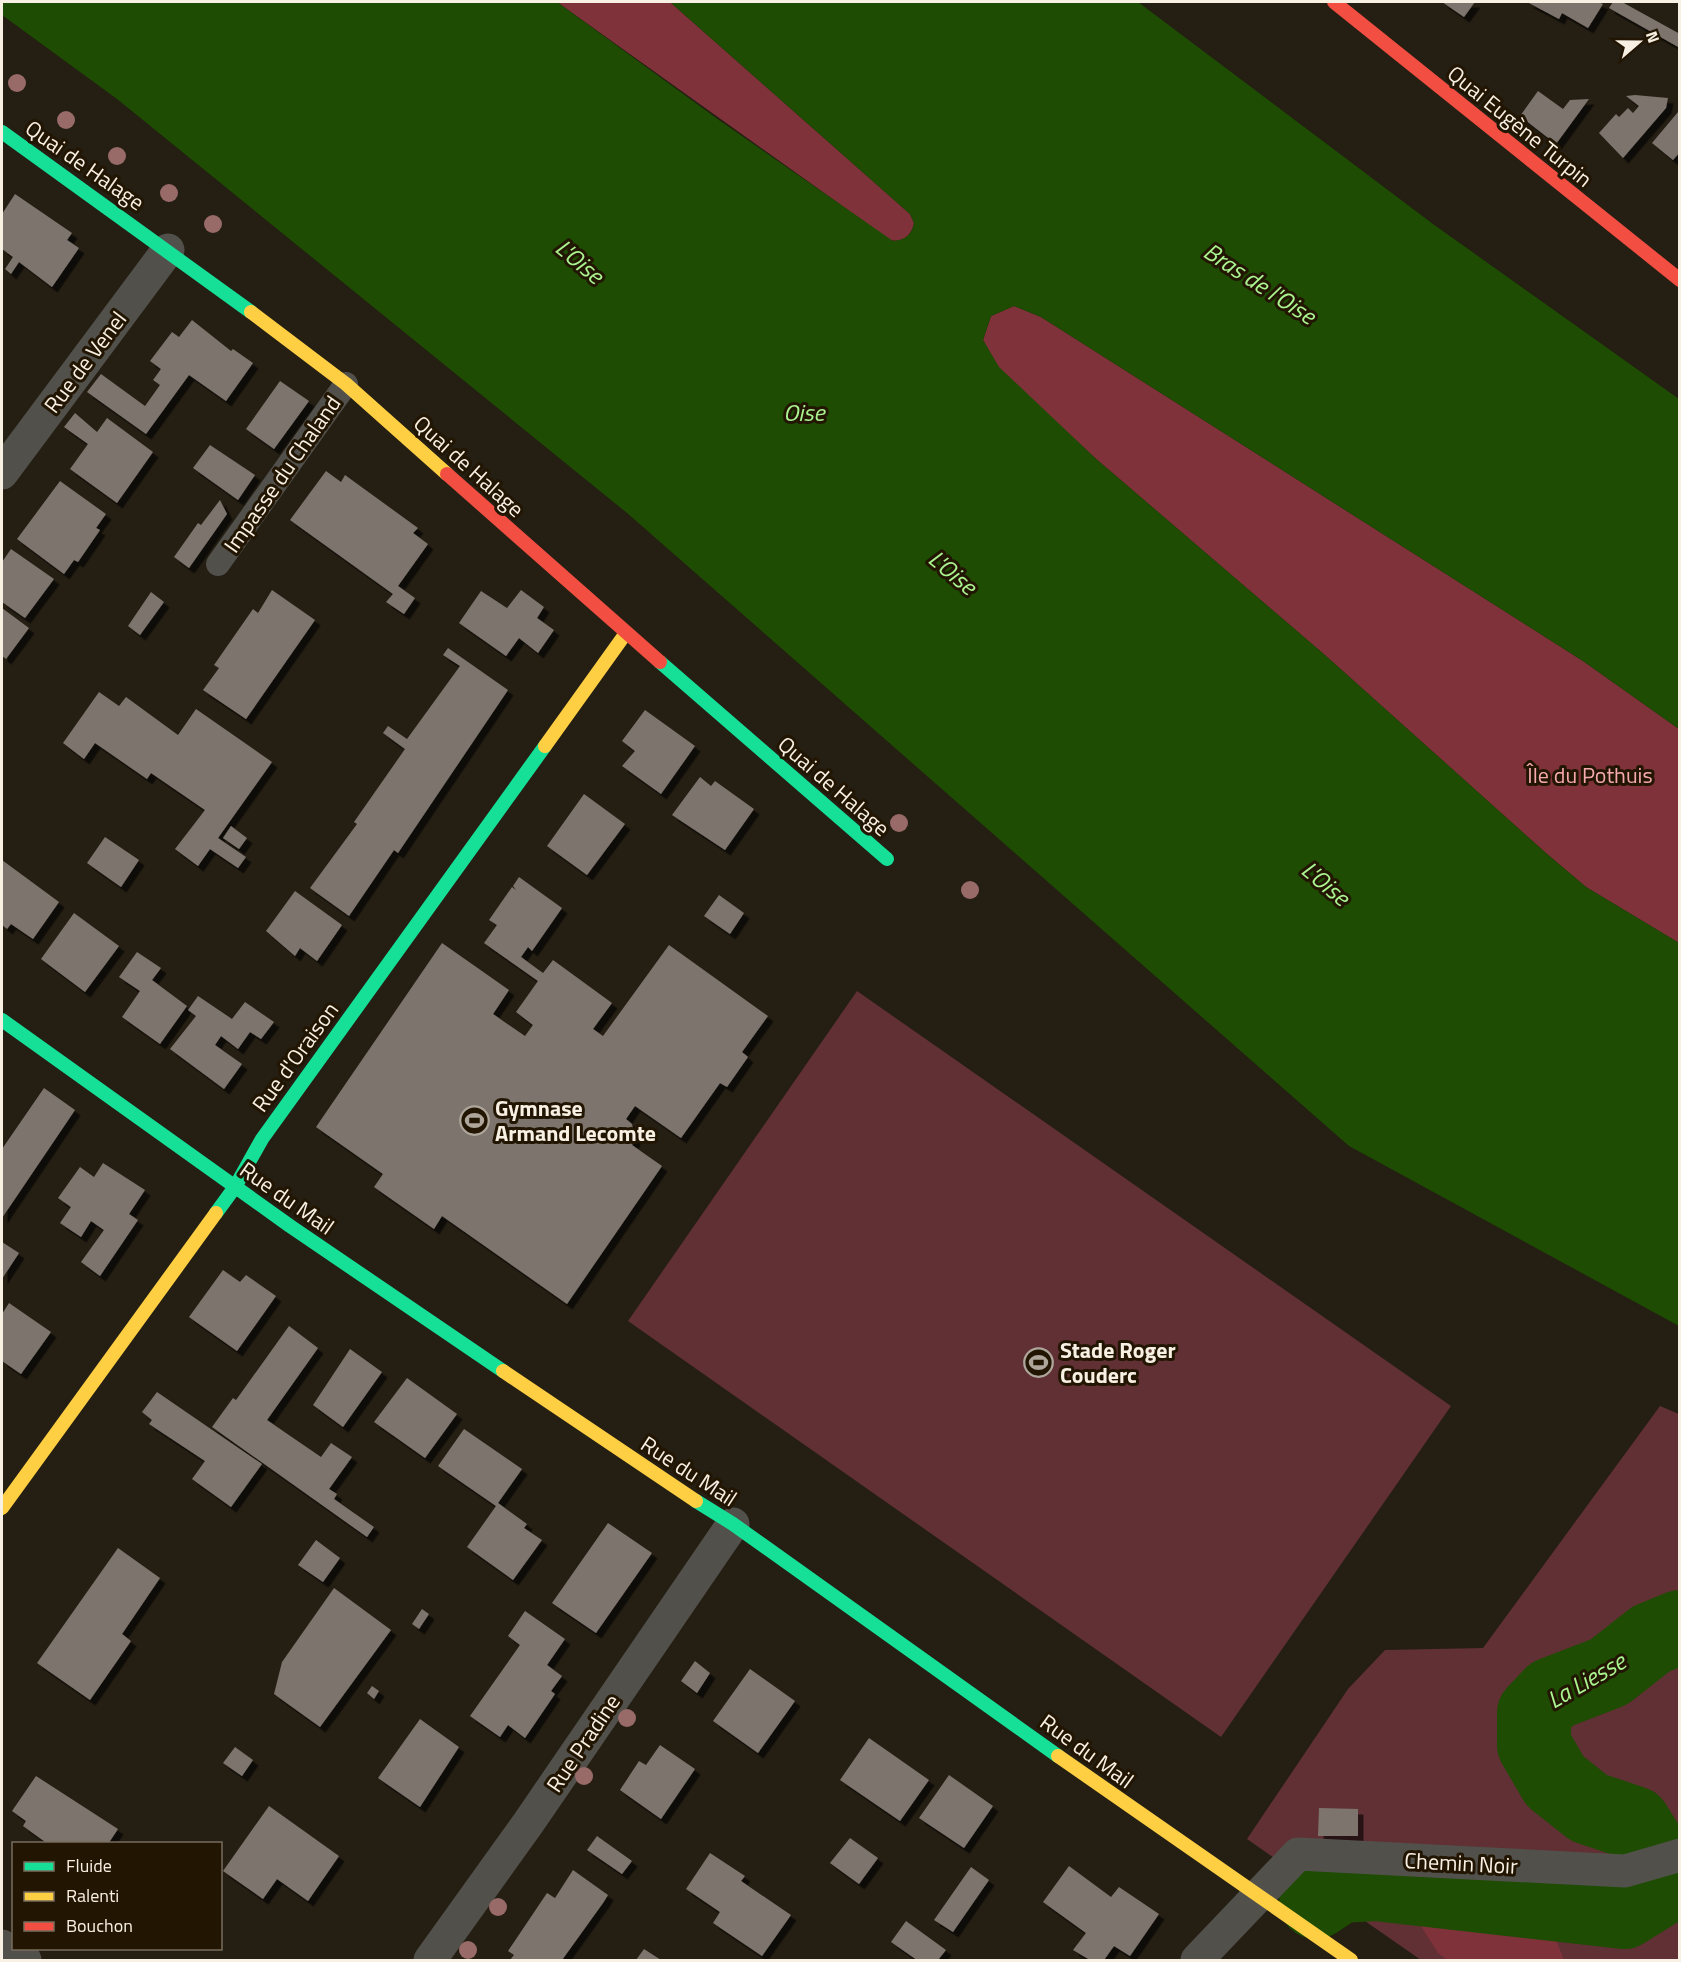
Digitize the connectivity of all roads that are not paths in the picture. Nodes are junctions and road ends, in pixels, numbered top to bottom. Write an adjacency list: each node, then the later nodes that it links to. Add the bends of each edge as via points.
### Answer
1 (1337, 3): 4 (street, Quai Eugène Turpin)
2 (2, 132): 3 (street, Quai de Halage)
3 (168, 250): 5 (street, Quai de Halage); 6 (street, Rue de Venel)
4 (1680, 280)
5 (346, 384): 7 (lane, Impasse du Chaland); 8 (street, Quai de Halage)
6 (2, 474)
7 (218, 564)
8 (626, 633): 9 (street, Quai de Halage); 11 (street, Rue d'Oraison, via 284,1108)
9 (887, 860)
10 (2, 1020): 11 (street, Rue du Mail)
11 (235, 1187): 12 (street, Rue d'Oraison); 13 (street, Rue du Mail)
12 (2, 1508)
13 (733, 1524): 15 (street, Rue du Mail); 18 (street, Rue Pradine)
14 (1680, 1855): 15 (street, Chemin Noir, via 1625,1871 1298,1854)
15 (1258, 1895): 19 (street, Chemin Noir); 20 (street, Rue du Mail)
16 (2, 1946): 17 (street)
17 (25, 1960)
18 (430, 1960)
19 (1197, 1960)
20 (1351, 1960)

